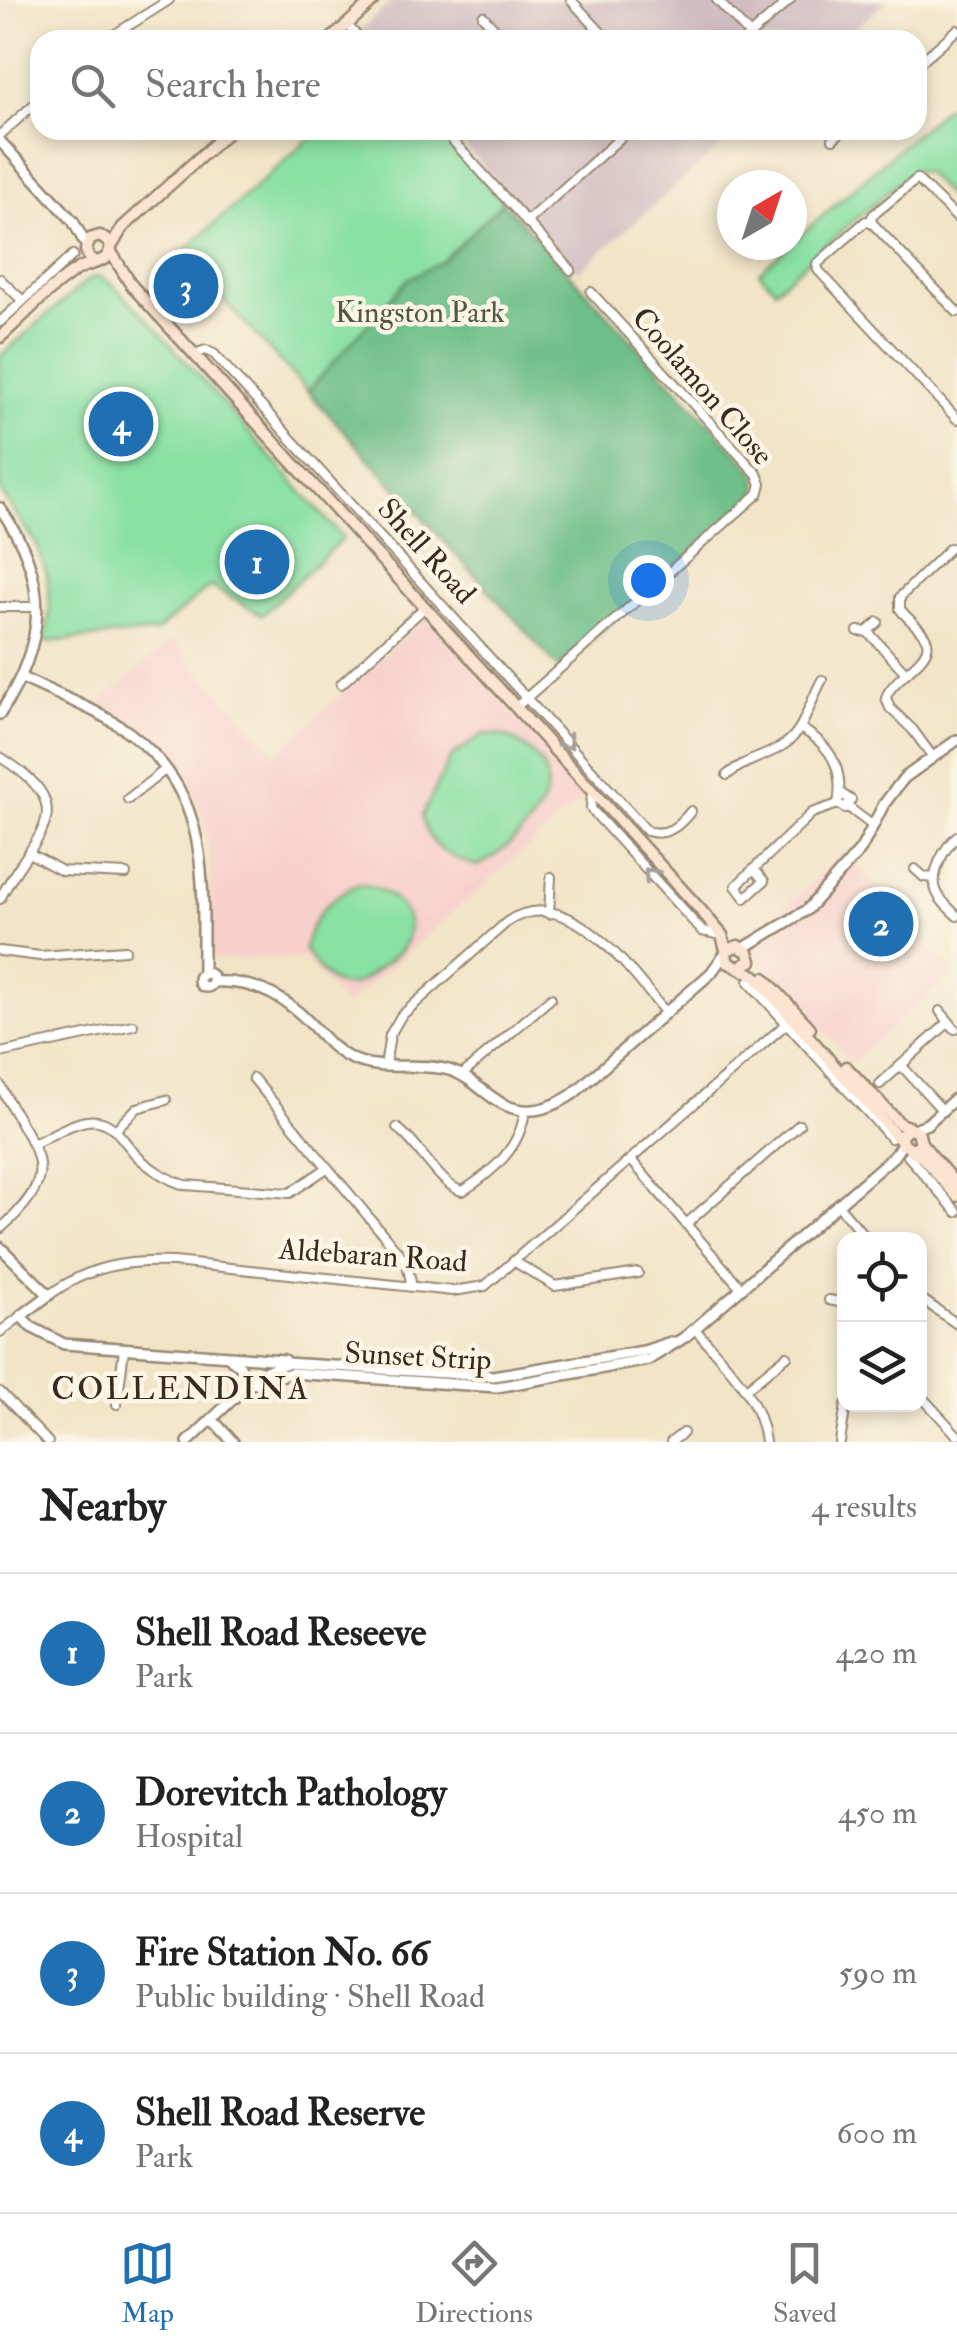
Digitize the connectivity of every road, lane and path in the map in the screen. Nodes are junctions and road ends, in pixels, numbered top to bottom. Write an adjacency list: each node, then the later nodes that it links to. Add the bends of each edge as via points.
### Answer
1 (170, 0): 8 (street)
2 (374, 0): 7 (main road)
3 (571, 0): 12 (street)
4 (717, 0): 13 (street)
5 (790, 0): 14 (street)
6 (483, 16): 11 (street)
7 (347, 25): 9 (main road); 10 (street)
8 (122, 30)
9 (341, 30)
10 (352, 30)
11 (495, 30)
12 (599, 30)
13 (741, 30)
14 (756, 30)
15 (957, 30): 16 (street)
16 (927, 56)
17 (30, 109): 18 (street)
18 (0, 138): 23 (street)
19 (219, 140): 26 (main road)
20 (452, 140): 24 (street)
21 (617, 140): 24 (street)
22 (957, 218): 25 (street, via 917,179)
23 (73, 220): 27 (street); 28 (street)
24 (526, 222): 32 (street)
25 (870, 222): 38 (street); 42 (street, via 817,264 818,270)
26 (122, 228): 27 (main road); 29 (main road)
27 (98, 236): 28 (main road); 29 (main road)
28 (86, 248): 31 (main road); 34 (main road)
29 (111, 250): 31 (main road); 35 (main road, Shell Road)
30 (73, 255): 37 (street)
31 (98, 262): 34 (main road); 35 (main road, Shell Road)
32 (571, 270)
33 (0, 278): 37 (street)
34 (65, 278): 40 (main road)
35 (132, 286): 41 (main road, Shell Road)
36 (590, 292): 53 (street, Coolamon Close, via 757,474 760,488)
37 (22, 301): 39 (street)
38 (957, 312)
39 (0, 322)
40 (0, 338)
41 (194, 354): 47 (main road, Shell Road); 53 (street, Shell Road, via 214,354)
42 (957, 419)
43 (0, 508): 46 (street, via 32,566)
44 (950, 548): 49 (street, via 900,597 900,610 928,644)
45 (0, 607): 46 (street)
46 (37, 607): 50 (street)
47 (426, 607): 52 (street); 54 (main road, Shell Road)
48 (878, 622): 49 (street, via 863,632)
49 (906, 673): 58 (street, via 888,689 886,703)
50 (22, 678): 55 (street); 60 (street, via 118,725)
51 (822, 680): 56 (street)
52 (341, 684)
53 (526, 697): 54 (street, Coolamon Close); 62 (street, Shell Road, one-way to 62)
54 (516, 707): 62 (main road, Shell Road)
55 (0, 713)
56 (800, 728): 61 (street, via 785,744); 64 (street, via 827,748)
57 (957, 740): 58 (street)
58 (932, 756): 66 (street, via 892,792)
59 (0, 757): 68 (street, via 33,779 44,798 44,830)
60 (166, 769): 63 (street); 91 (street, via 186,801 200,849 203,974 213,982 269,992 346,1056)
61 (727, 775)
62 (600, 792): 65 (street, via 655,833 672,830); 75 (main road, Shell Road); 78 (street, Shell Road, one-way to 62, via 702,931 590,808)
63 (128, 799)
64 (842, 806): 66 (street); 69 (street, via 812,813)
65 (691, 811)
66 (874, 826): 81 (street, via 807,910)
67 (957, 836): 73 (street)
68 (29, 852): 71 (street, via 56,870); 74 (street)
69 (754, 869)
70 (915, 869): 73 (street)
71 (126, 874)
72 (551, 876): 76 (street)
73 (934, 878): 77 (street, via 937,893)
74 (0, 899)
75 (697, 906): 78 (main road, Shell Road); 81 (main road, Shell Road)
76 (549, 914): 85 (street, via 582,924 600,938); 91 (street, via 516,916 410,1007 390,1035)
77 (957, 916)
78 (722, 935): 81 (main road, Shell Road)
79 (125, 950): 80 (street, via 40,956)
80 (0, 951)
81 (738, 956): 85 (street); 103 (main road, Shell Road)
82 (748, 982): 86 (street, Shell Road)
83 (551, 998): 92 (street)
84 (940, 1011): 88 (street)
85 (666, 1013): 98 (street, via 573,1094)
86 (786, 1024): 103 (street, Shell Road, via 878,1123); 105 (street, Aldebaran Road)
87 (134, 1025): 89 (street)
88 (952, 1025): 90 (street)
89 (0, 1053)
90 (901, 1064): 94 (street); 99 (street)
91 (385, 1066): 92 (street)
92 (462, 1075): 98 (street, via 502,1104)
93 (254, 1078): 106 (street)
94 (880, 1084)
95 (0, 1085): 104 (street)
96 (957, 1097): 99 (street, Sunset Strip)
97 (166, 1100): 102 (street, via 138,1108)
98 (525, 1110): 101 (street, via 514,1147 463,1191 450,1186)
99 (942, 1110): 103 (street, Sunset Strip)
100 (798, 1125): 111 (street)
101 (397, 1128)
102 (116, 1129): 104 (street, via 88,1121); 106 (street, via 139,1158 184,1185 290,1193)
103 (908, 1142): 107 (main road, Shell Road); 108 (main road, Shell Road); 109 (street, Sunset Strip); 110 (street, Shell Road)
104 (33, 1144): 112 (street, via 40,1170 36,1192)
105 (631, 1160): 111 (street); 115 (street, Aldebaran Road)
106 (327, 1168): 117 (street, via 407,1263)
107 (957, 1186)
108 (957, 1196)
109 (838, 1205): 113 (street); 118 (street, Sunset Strip)
110 (957, 1212)
111 (686, 1224): 118 (street)
112 (0, 1229)
113 (861, 1232)
114 (0, 1247): 119 (street)
115 (516, 1262): 116 (street, via 555,1286); 117 (street, Aldebaran Road, via 476,1289)
116 (638, 1273)
117 (412, 1287): 119 (street, Aldebaran Road, via 133,1262 90,1270)
118 (741, 1288): 125 (street, Sunset Strip)
119 (49, 1295): 123 (street, Aldebaran Road)
120 (829, 1300): 121 (street)
121 (837, 1302)
122 (927, 1303): 124 (street)
123 (21, 1316): 126 (street, Aldebaran Road); 127 (street, via 64,1344)
124 (957, 1324)
125 (695, 1329): 130 (street, Sunset Strip, via 666,1346 493,1376); 131 (street, Sunset Strip, via 648,1360 497,1388 292,1373); 132 (street)
126 (0, 1332)
127 (124, 1349): 129 (street); 135 (street)
128 (787, 1356): 132 (street)
129 (225, 1357): 130 (street); 131 (street, via 238,1364)
130 (298, 1362): 131 (street, Sunset Strip, via 262,1372)
131 (248, 1385): 137 (street, Sunset Strip)
132 (746, 1389): 144 (street)
133 (0, 1392): 140 (street)
134 (927, 1403): 139 (street)
135 (117, 1404)
136 (845, 1412): 145 (street)
137 (212, 1419): 141 (street, Sunset Strip); 142 (street)
138 (683, 1433): 143 (street)
139 (957, 1435)
140 (48, 1442)
141 (188, 1442)
142 (233, 1442)
143 (672, 1442)
144 (765, 1442)
145 (840, 1442)

